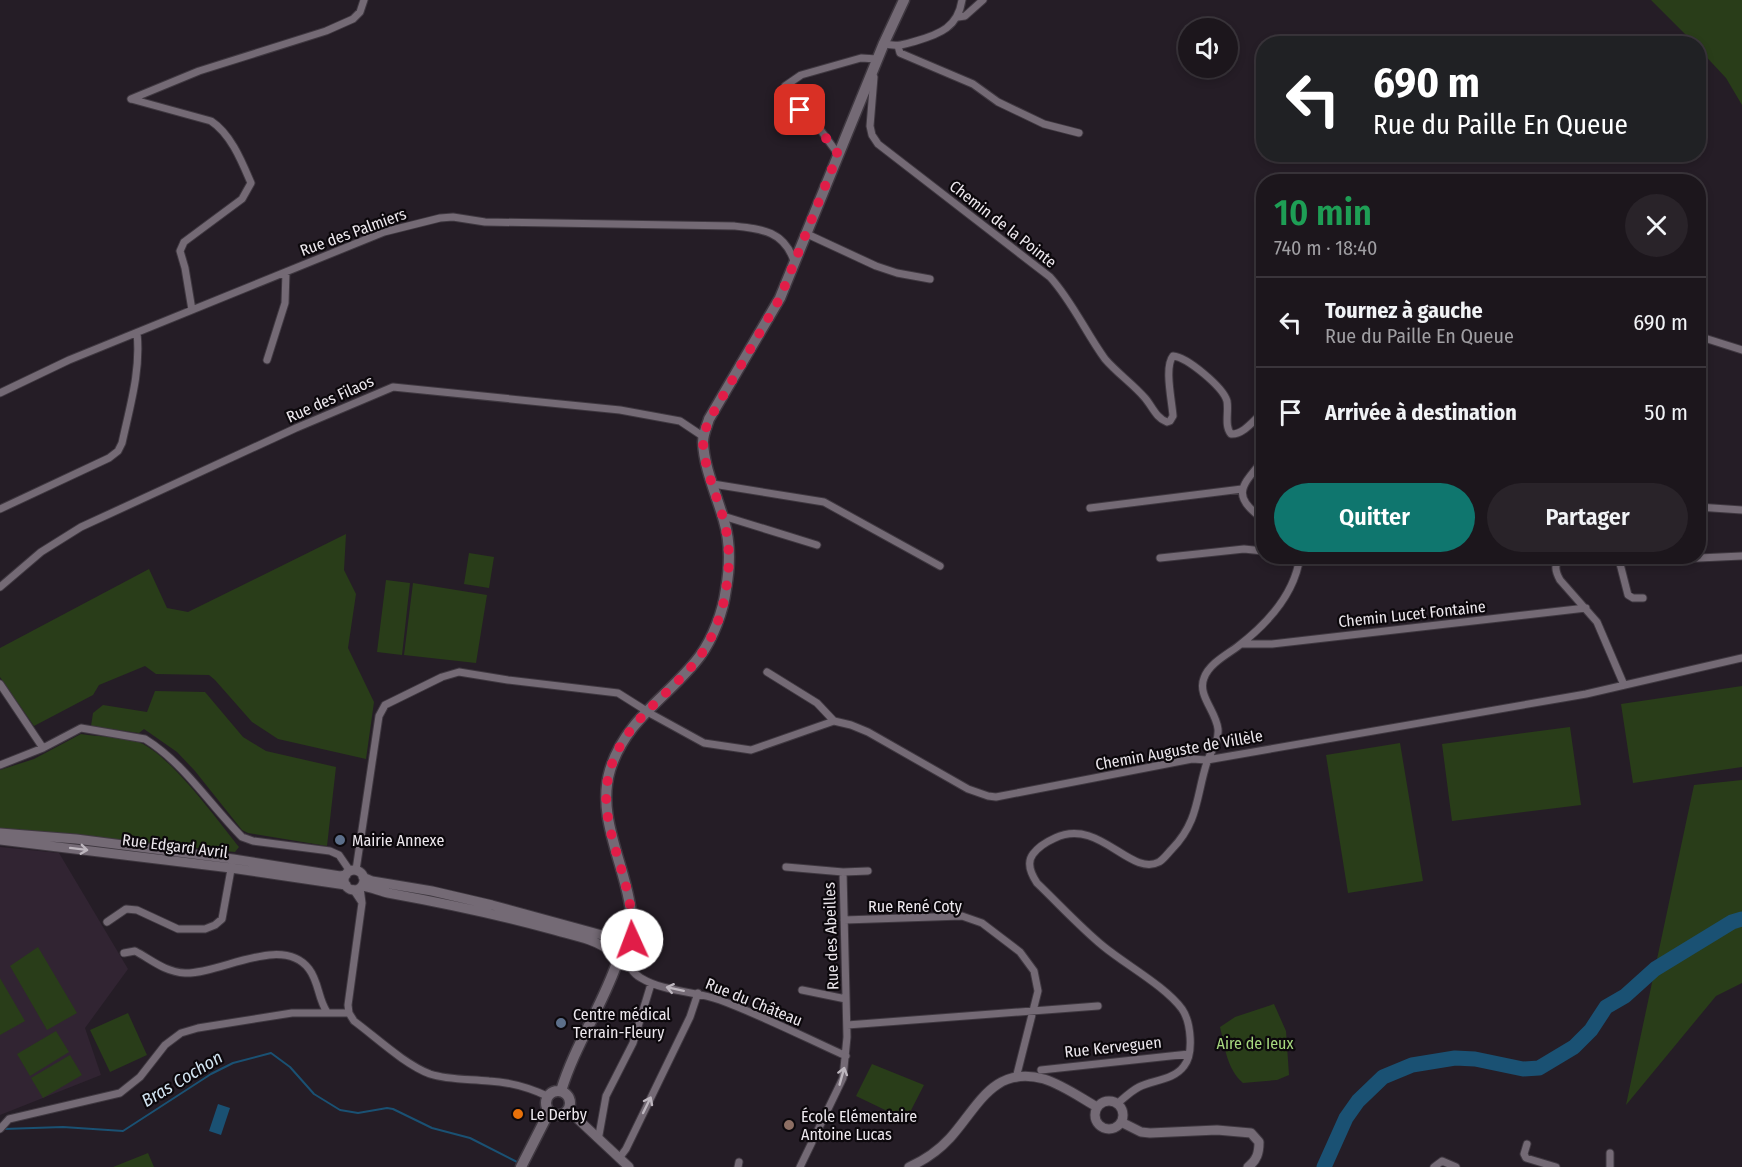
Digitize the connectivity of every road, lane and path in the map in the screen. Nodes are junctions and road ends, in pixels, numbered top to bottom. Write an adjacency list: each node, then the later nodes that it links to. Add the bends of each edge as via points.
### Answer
1 (364, 0): 16 (street, via 353,19 326,31 199,71 131,99 211,121 221,128 251,183 242,199 184,242 180,251)
2 (904, 0): 6 (main road)
3 (962, 0): 5 (street)
4 (983, 0): 5 (street, via 965,16)
5 (958, 17): 7 (street, via 945,31)
6 (884, 43): 7 (street); 8 (main road)
7 (898, 46): 10 (street, via 900,53 973,84 998,102 1044,124)
8 (877, 59): 9 (main road); 11 (street, via 861,57 801,75 785,86 787,98 813,121)
9 (871, 73): 11 (main road); 22 (street, Chemin de la Pointe, via 874,77 870,126 879,144 1050,277 1107,361 1158,416 1167,422 1173,416 1169,362 1173,356 1189,363 1222,392 1231,434)
10 (1079, 133)
11 (838, 154): 12 (main road)
12 (807, 234): 13 (main road); 15 (street, via 897,273)
13 (795, 263): 14 (street, Rue des Palmiers, via 780,238 762,229 485,222 453,217 384,232); 23 (main road, via 780,298 709,420)
14 (286, 272): 16 (street, Rue des Palmiers); 20 (street, via 285,303)
15 (930, 279)
16 (192, 310): 17 (street, Rue des Palmiers)
17 (137, 333): 21 (street, Rue des Palmiers); 29 (street, via 137,369 118,451)
18 (1706, 339): 19 (street)
19 (1742, 350)
20 (267, 360)
21 (0, 393)
22 (1256, 418)
23 (704, 437): 25 (main road); 42 (street, Rue des Filaos, via 680,421 620,410 393,387 81,526 41,552)
24 (1256, 467): 26 (street)
25 (713, 484): 32 (main road); 41 (street, via 824,502)
26 (1242, 489): 28 (street); 31 (street, via 1243,498)
27 (1706, 507): 30 (street)
28 (1090, 508)
29 (0, 510)
30 (1742, 510)
31 (1256, 514)
32 (723, 516): 33 (street); 50 (main road, via 730,559 726,592 713,634 700,656)
33 (817, 545)
34 (1256, 550): 36 (street)
35 (1742, 556): 37 (street)
36 (1160, 558)
37 (1706, 558)
38 (1299, 564): 45 (street, via 1276,610)
39 (1556, 564): 44 (street, via 1560,580)
40 (1620, 564): 43 (street, via 1629,595)
41 (940, 566)
42 (0, 587)
43 (1643, 597)
44 (1586, 608): 45 (street, Chemin Lucet Fontaine, via 1284,643); 49 (street, via 1597,622)
45 (1241, 644): 53 (street, via 1212,666 1203,681 1218,733)
46 (1742, 658): 49 (street, Chemin Auguste de Villèle)
47 (767, 672): 51 (street, via 817,703)
48 (0, 684): 52 (street)
49 (1624, 685): 53 (street, Chemin Auguste de Villèle)
50 (646, 710): 51 (street, via 704,743 751,750); 61 (street, via 618,693 459,672 385,705 379,716); 62 (main road, via 622,745 607,784 607,811)
51 (834, 721): 53 (street, Chemin Auguste de Villèle, via 868,732 968,789 988,796 1192,759)
52 (43, 748): 54 (street); 61 (street, via 81,728 144,739 184,772 242,837 330,851 339,855)
53 (1208, 760): 78 (street, via 1192,819 1176,845 1158,862 1137,863 1112,846 1081,833 1062,834 1045,842 1034,852 1029,864 1037,883 1073,918 1180,1007 1190,1032)
54 (0, 765)
55 (0, 833): 57 (street, Rue Edgard Avril, via 76,839)
56 (0, 840): 57 (street, Rue Edgard Avril, one-way to 57)
57 (232, 864): 61 (street, Rue Edgard Avril); 64 (street, via 222,919 215,926 178,929 137,910 126,909)
58 (786, 867): 60 (street, Rue des Abeilles)
59 (868, 871): 60 (street, Rue des Abeilles)
60 (843, 872): 63 (street, Rue des Abeilles)
61 (354, 880): 65 (street, Rue Edgard Avril, via 432,891 602,935); 68 (street, Rue Edgard Avril, via 587,939); 76 (street, via 362,903)
62 (631, 910): 65 (main road); 66 (main road)
63 (844, 920): 72 (street, Rue des Abeilles); 74 (street, Rue René Coty, via 962,916 982,923 1020,952 1034,971 1038,991)
64 (107, 922)
65 (617, 935): 66 (main road); 68 (main road, via 609,944)
66 (632, 940): 68 (main road, via 633,948)
67 (124, 953): 75 (street, via 135,951 171,971 187,973 264,955 289,956 310,970)
68 (618, 955): 69 (street); 82 (main road, via 612,978)
69 (651, 984): 71 (street, Rue du Château, one-way to 69); 90 (street, via 633,1043 606,1096)
70 (802, 990): 72 (street, Rue des Abeilles)
71 (698, 993): 79 (street, Rue du Château); 93 (street, one-way to 71, via 690,1017)
72 (846, 999): 77 (street, Rue des Abeilles)
73 (1098, 1006): 74 (street)
74 (1032, 1011): 77 (street); 81 (street, Rue René Coty)
75 (327, 1012): 76 (street); 89 (street, via 273,1015 181,1033 120,1093 9,1119)
76 (349, 1013): 83 (street, via 354,1021 415,1067 430,1074 493,1081)
77 (847, 1025): 79 (street, Rue des Abeilles)
78 (1189, 1054): 80 (street, Rue Kerveguen); 84 (street, via 1180,1071 1137,1088)
79 (846, 1056): 96 (street, Rue des Abeilles, one-way to 79, via 843,1078)
80 (1041, 1070)
81 (1016, 1078): 85 (street, via 1058,1084); 97 (street, via 988,1090 940,1148)
82 (561, 1091): 83 (main road); 86 (main road, via 570,1099)
83 (547, 1096): 87 (main road)
84 (1117, 1104): 85 (street, via 1104,1102); 88 (street, via 1123,1114)
85 (1097, 1107): 88 (street, via 1096,1121 1103,1128 1115,1128)
86 (567, 1110): 87 (main road, via 557,1115); 90 (street)
87 (549, 1112): 94 (main road)
88 (1121, 1122): 98 (street, via 1150,1133 1251,1133 1259,1142 1259,1149)
89 (1, 1127)
90 (597, 1138): 93 (street)
91 (1527, 1144): 101 (street, via 1526,1158)
92 (1610, 1153): 102 (street)
93 (620, 1157): 95 (street)
94 (521, 1167)
95 (629, 1167)
96 (800, 1167)
97 (909, 1167)
98 (1248, 1167)
99 (1434, 1167): 100 (street, via 1442,1161)
100 (1456, 1167)
101 (1556, 1167)
102 (1610, 1167)

